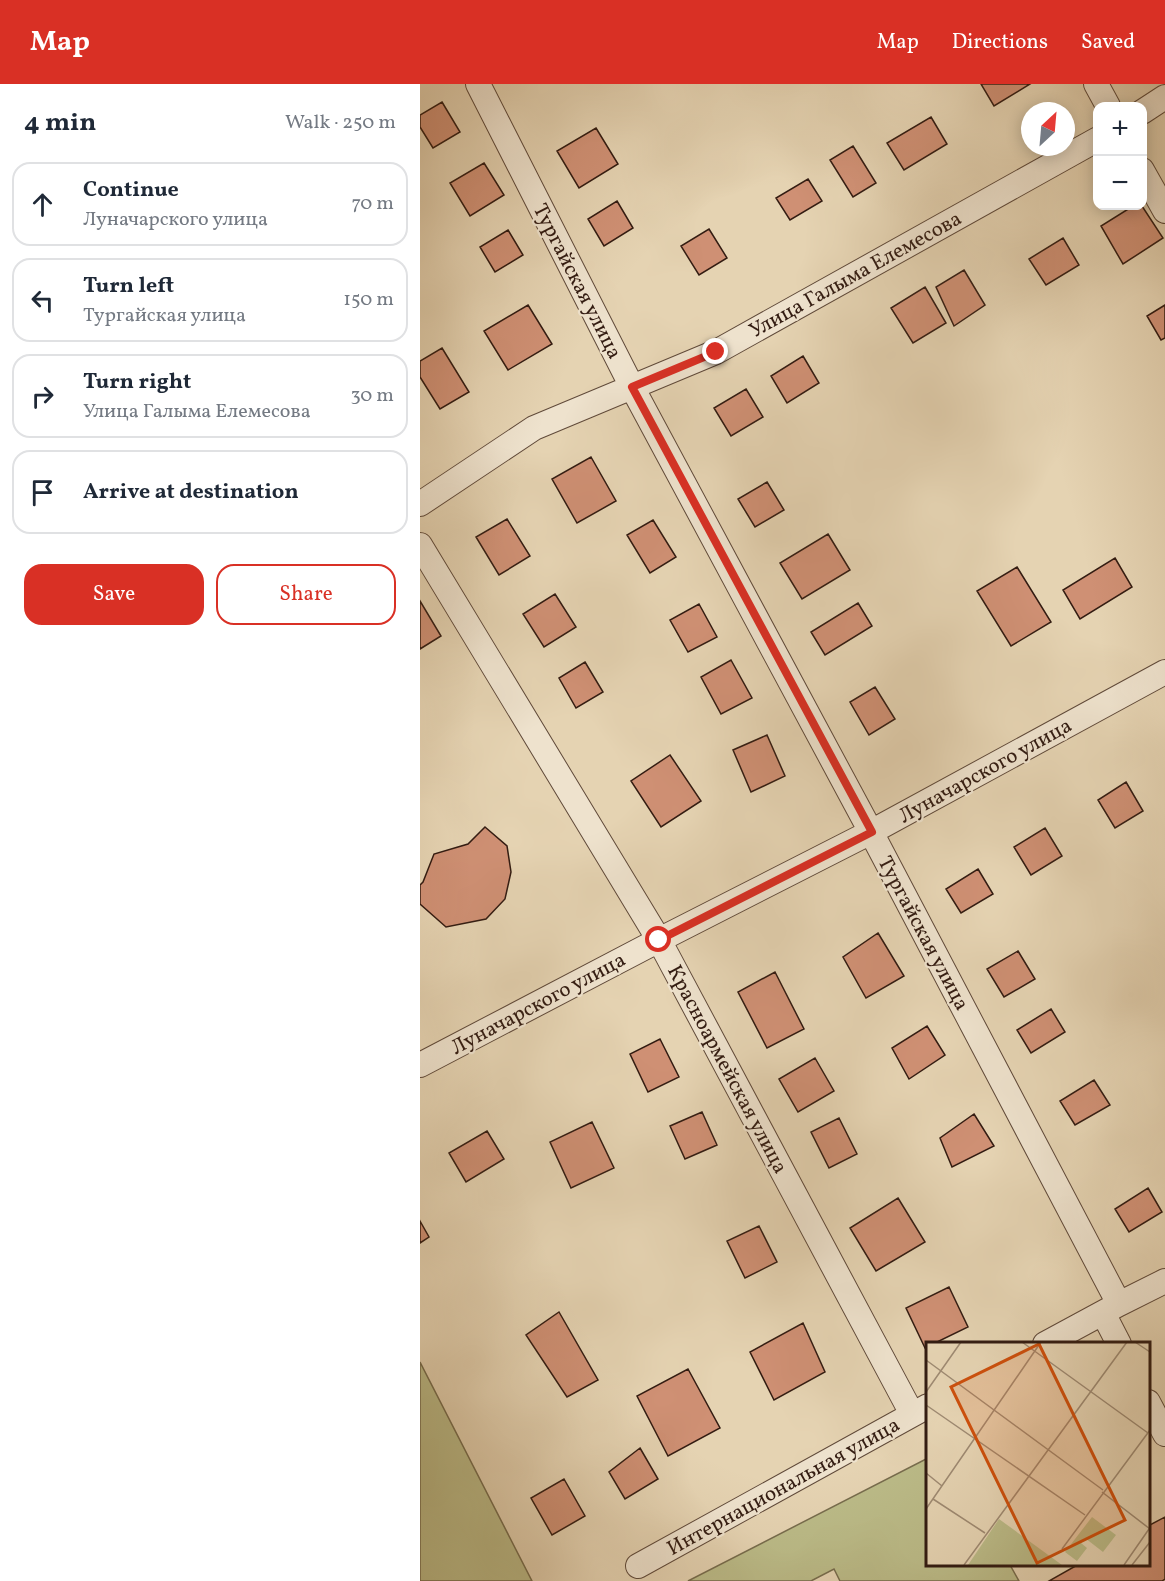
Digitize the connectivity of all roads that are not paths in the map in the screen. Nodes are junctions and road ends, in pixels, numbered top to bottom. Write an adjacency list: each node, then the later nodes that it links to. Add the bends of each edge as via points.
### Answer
1 (478, 84): 9 (street, Тургайская улица)
2 (1096, 84): 4 (street)
3 (1165, 97): 5 (street)
4 (1106, 102)
5 (1147, 109)
6 (1093, 143): 9 (street, Улица Галыма Елемесова, via 716,352)
7 (1147, 177): 8 (street)
8 (1165, 211)
9 (632, 387): 10 (street, Улица Галыма Елемесова, via 534,428); 13 (street, Тургайская улица)
10 (420, 504)
11 (420, 545): 14 (street, Красноармейская улица)
12 (1165, 672): 13 (street, Луначарского улица)
13 (872, 832): 14 (street, Луначарского улица); 17 (street, Тургайская улица)
14 (659, 940): 15 (street, Луначарского улица); 21 (street, Красноармейская улица)
15 (420, 1065)
16 (1165, 1281): 17 (street)
17 (1111, 1308): 18 (street); 19 (street, Тургайская улица)
18 (1049, 1342)
19 (1119, 1342)
20 (1150, 1404): 22 (street)
21 (920, 1410): 23 (street, Интернациональная улица)
22 (1165, 1434)
23 (638, 1566)

